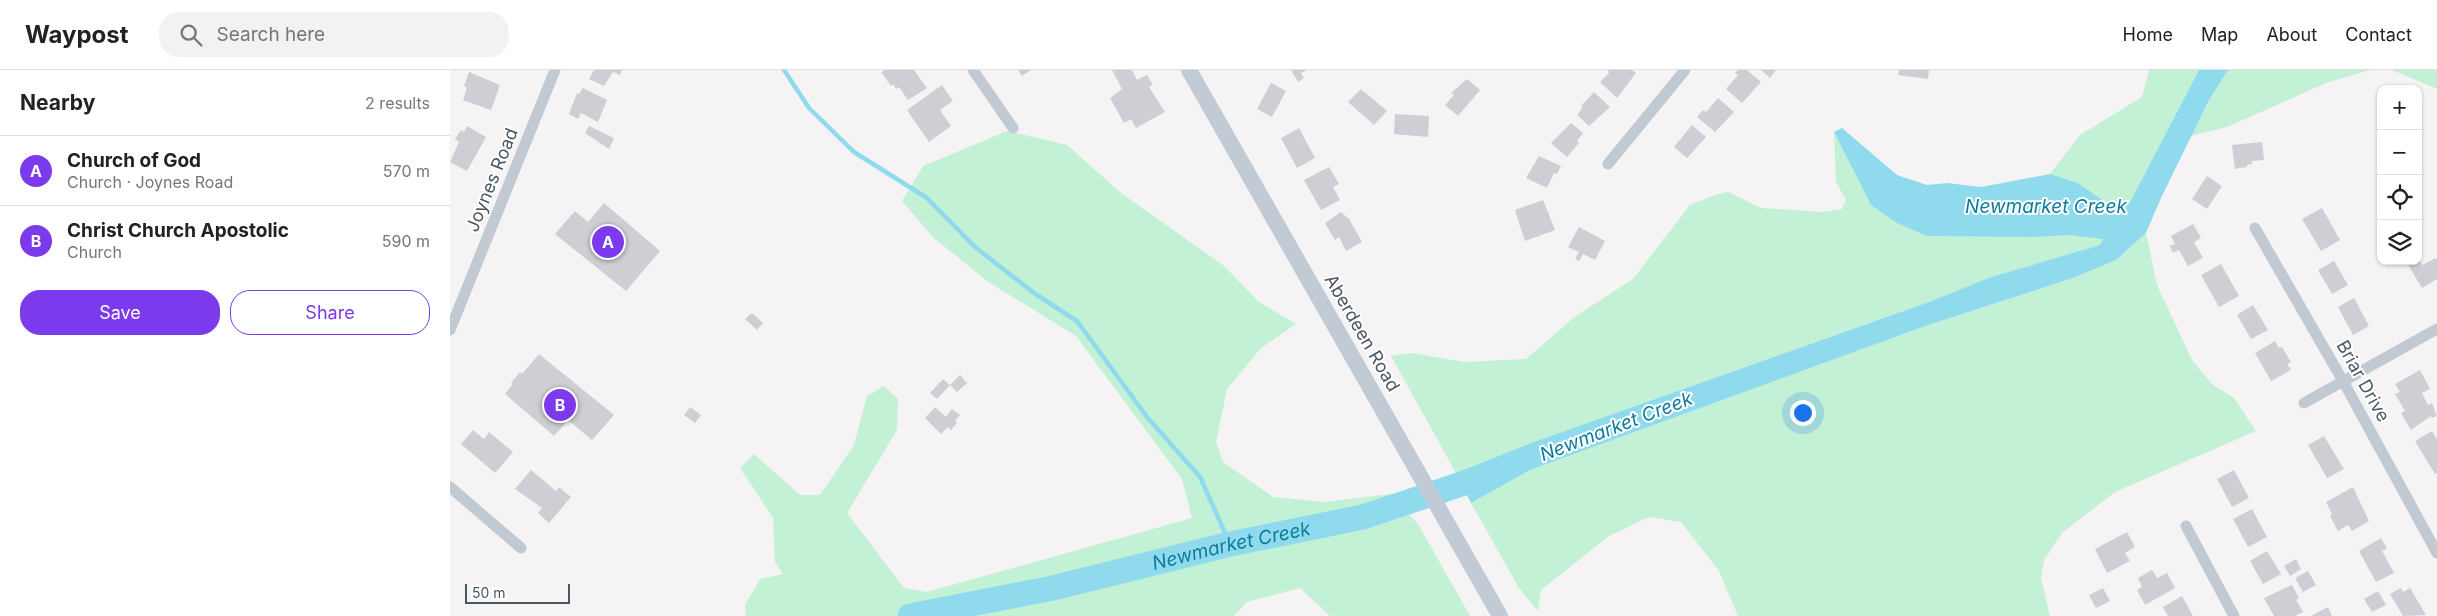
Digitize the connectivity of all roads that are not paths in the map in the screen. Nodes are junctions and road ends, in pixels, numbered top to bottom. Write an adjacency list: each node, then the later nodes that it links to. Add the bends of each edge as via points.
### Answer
1 (555, 70): 8 (street, Joynes Road)
2 (973, 70): 5 (street)
3 (1189, 70): 16 (main road, Aberdeen Road)
4 (1678, 72): 6 (street)
5 (1013, 128)
6 (1608, 164)
7 (2255, 228): 10 (street, Briar Drive)
8 (450, 330)
9 (2437, 330): 10 (street)
10 (2343, 381): 11 (street); 15 (street, Briar Drive)
11 (2304, 403)
12 (450, 487): 14 (street)
13 (2186, 526): 17 (street)
14 (521, 548)
15 (2437, 553)
16 (1500, 616)
17 (2234, 616)

